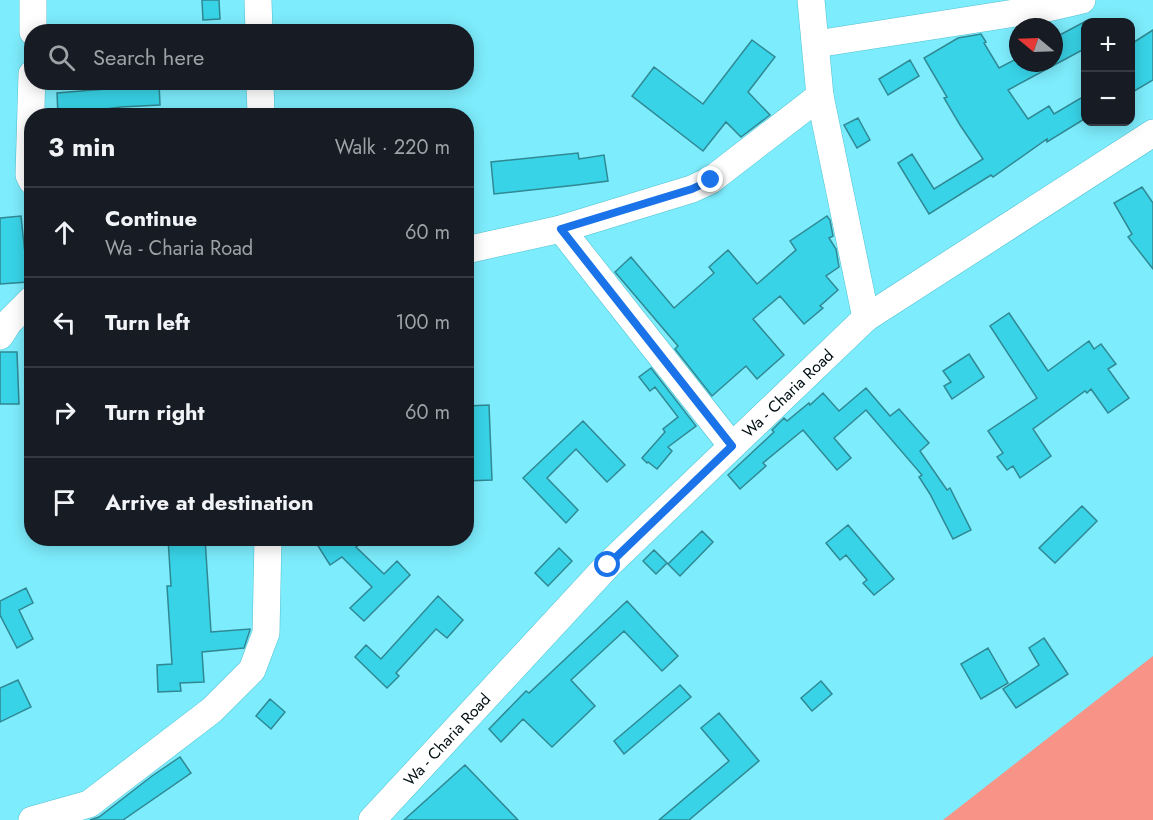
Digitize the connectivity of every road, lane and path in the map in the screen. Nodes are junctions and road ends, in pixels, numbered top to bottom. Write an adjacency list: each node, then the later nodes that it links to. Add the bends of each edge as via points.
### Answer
1 (33, 0): 5 (street)
2 (258, 0): 6 (street)
3 (811, 0): 7 (street)
4 (1082, 0): 7 (street)
5 (33, 24)
6 (259, 24)
7 (816, 44): 10 (street)
8 (32, 90): 11 (street)
9 (260, 90): 12 (street)
10 (820, 96): 14 (street, via 711,180); 17 (street)
11 (31, 108)
12 (261, 108)
13 (1153, 133): 17 (street, Wa - Charia Road)
14 (561, 229): 15 (street); 19 (street)
15 (474, 248)
16 (24, 307): 18 (street)
17 (867, 318): 19 (street, Wa - Charia Road)
18 (0, 336)
19 (732, 446): 23 (street, Wa - Charia Road, via 608,565)
20 (268, 546): 21 (street, via 266,633 252,670)
21 (97, 812): 22 (street)
22 (32, 820)
23 (372, 820)

